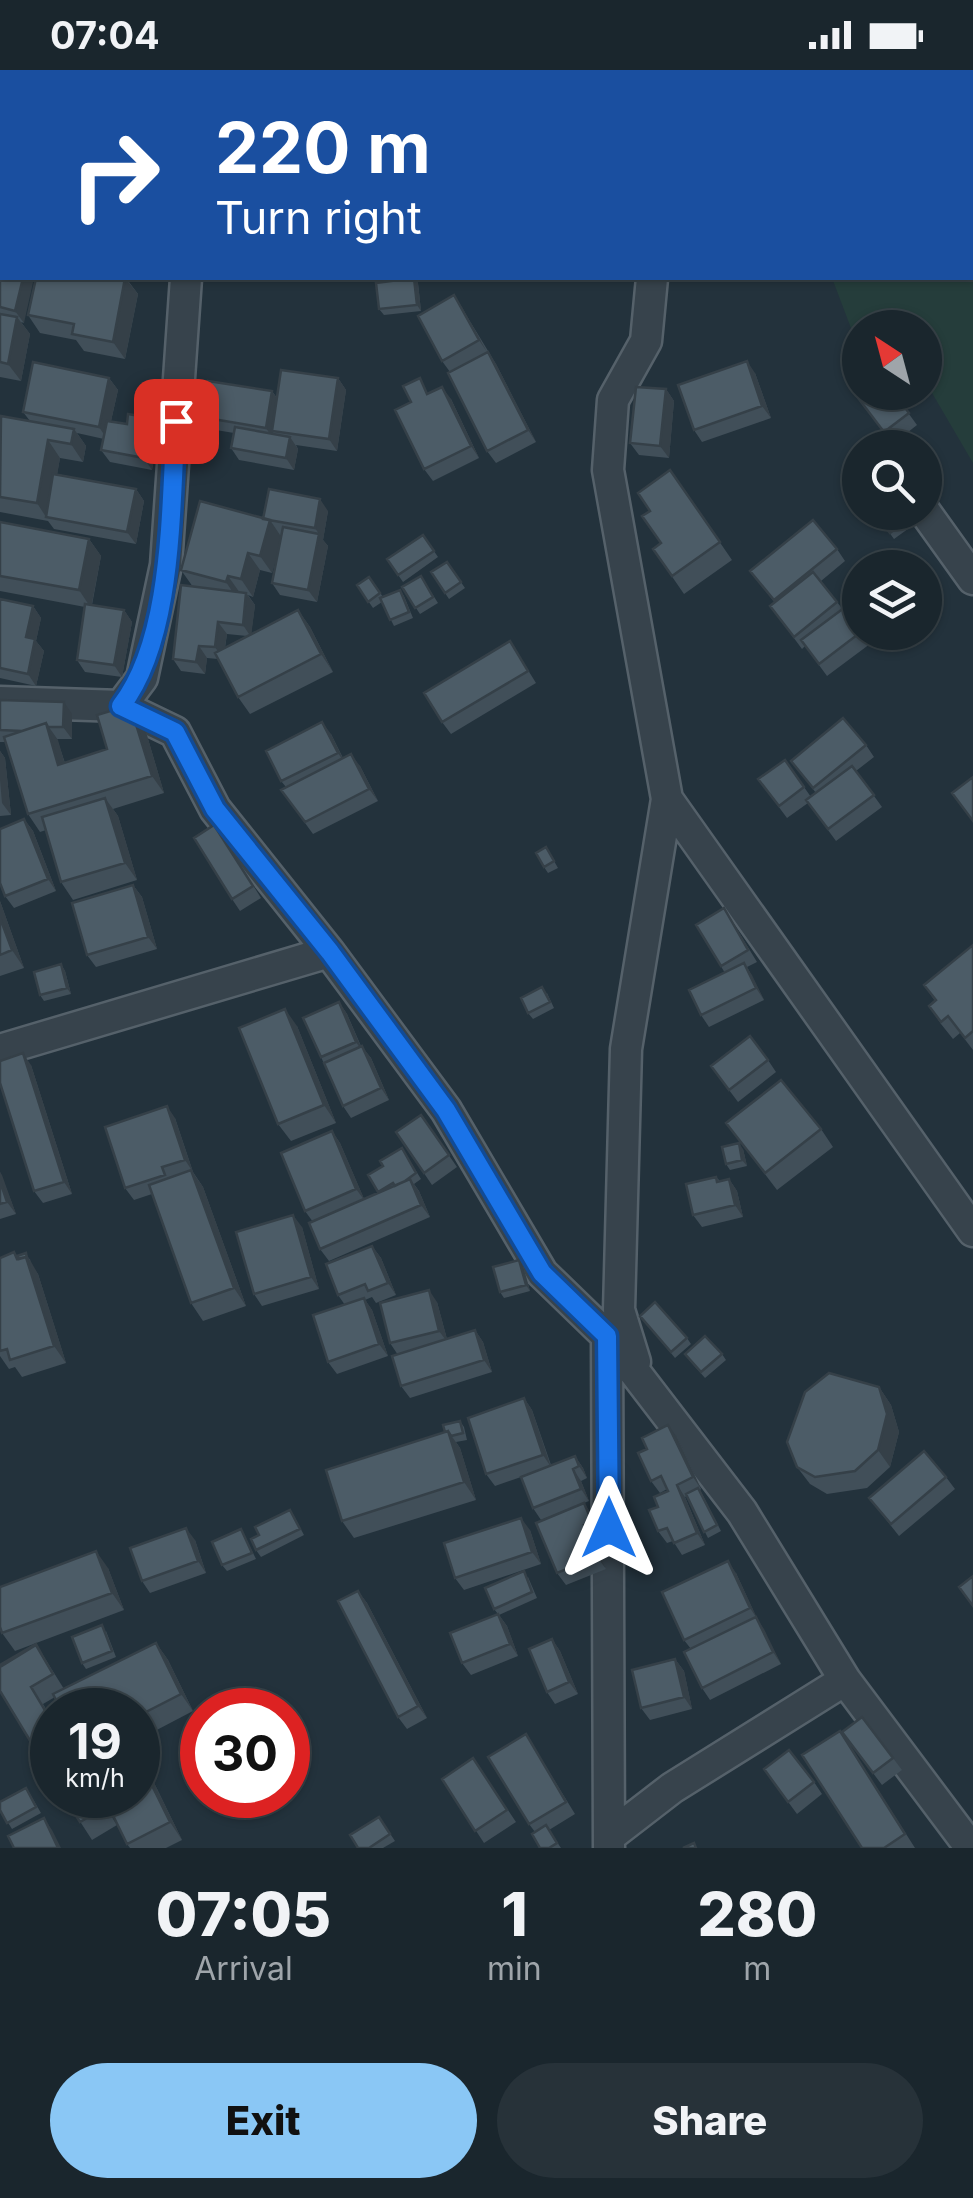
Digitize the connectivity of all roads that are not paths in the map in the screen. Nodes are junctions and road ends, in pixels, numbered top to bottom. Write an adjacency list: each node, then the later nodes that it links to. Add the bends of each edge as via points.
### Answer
1 (186, 280): 6 (street, via 166,565 142,678)
2 (652, 280): 7 (street, via 646,341 613,400 608,470)
3 (938, 530): 4 (street)
4 (973, 579)
5 (0, 702): 6 (street)
6 (121, 706): 8 (street, via 175,732 215,809)
7 (667, 799): 10 (street); 12 (street, via 626,1049 620,1310)
8 (330, 952): 9 (street); 11 (street, via 446,1110 542,1273)
9 (0, 1050)
10 (973, 1231)
11 (607, 1336): 12 (street); 14 (street)
12 (638, 1374): 13 (street, via 742,1512)
13 (845, 1680): 14 (street, via 672,1788); 15 (street)
14 (610, 1842)
15 (971, 1848)

